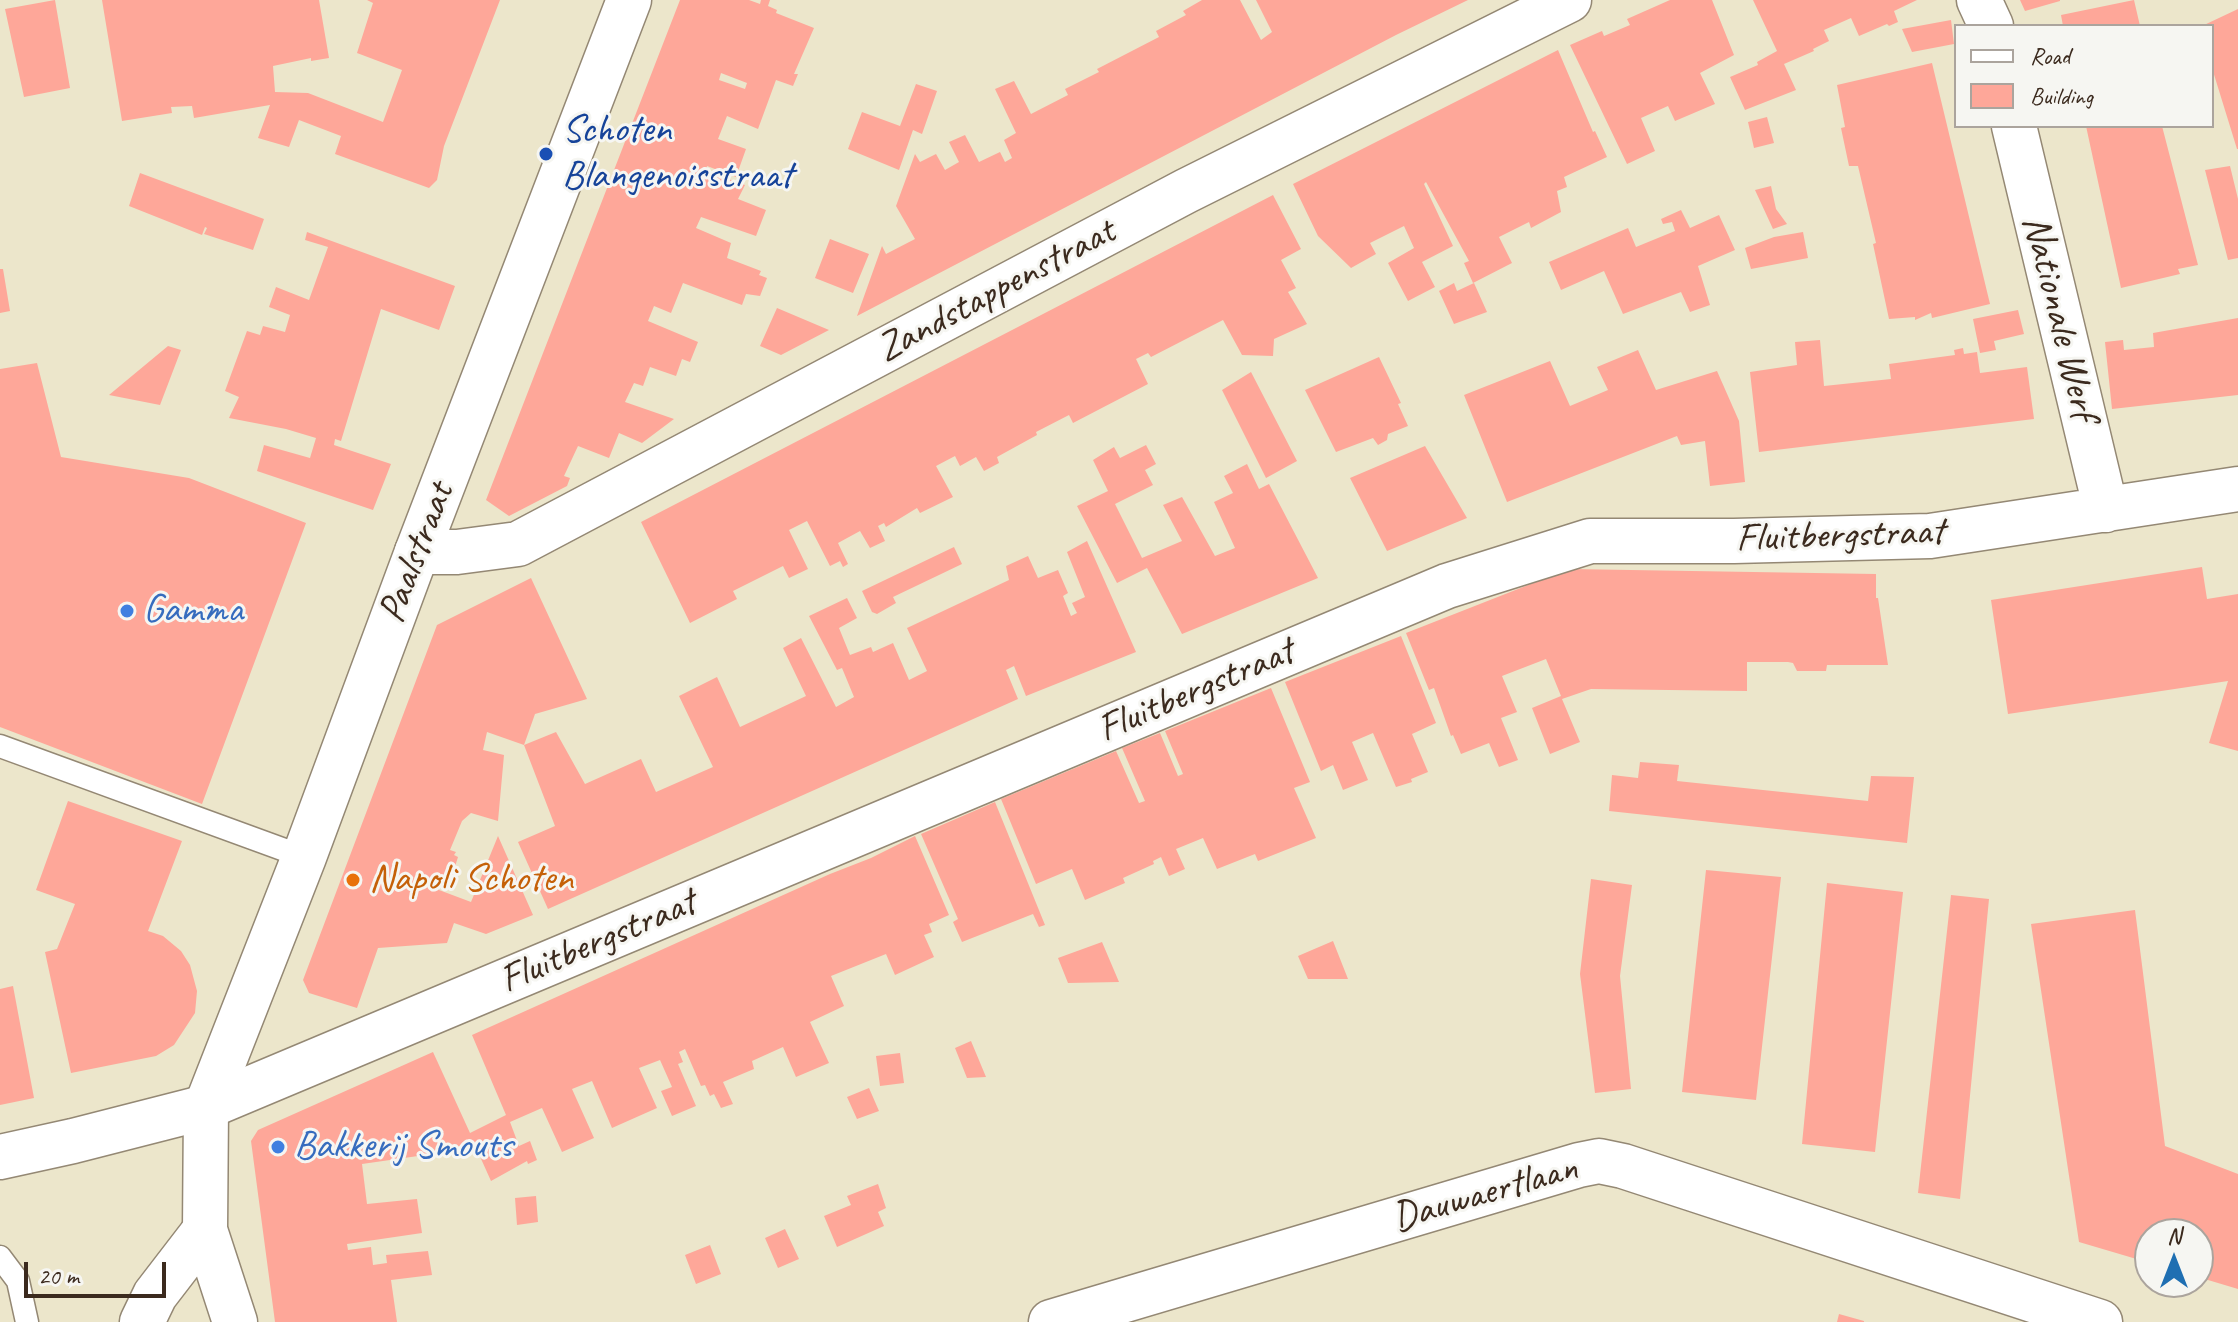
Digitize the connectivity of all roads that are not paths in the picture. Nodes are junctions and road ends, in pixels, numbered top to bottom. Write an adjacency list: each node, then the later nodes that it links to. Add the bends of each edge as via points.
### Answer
1 (629, 0): 8 (street, Paalstraat)
2 (1569, 0): 8 (street, Zandstappenstraat, via 1186,191 518,544)
3 (1979, 0): 4 (street)
4 (1990, 24)
5 (2014, 128): 7 (street, Nationale Werf)
6 (2238, 489): 7 (street, Fluitbergstraat)
7 (2106, 510): 11 (street, Fluitbergstraat, via 1930,536 1590,541 1447,586)
8 (417, 552): 10 (street, Paalstraat)
9 (0, 746): 10 (lane)
10 (304, 857): 11 (street, Paalstraat)
11 (206, 1107): 12 (street, Fluitbergstraat); 13 (street)
12 (0, 1157)
13 (205, 1230): 16 (street, via 155,1295); 17 (street)
14 (0, 1257): 15 (lane, via 18,1281)
15 (27, 1322)
16 (142, 1322)
17 (235, 1322)
18 (1051, 1322): 19 (street, Dauwaertlaan, via 1599,1161)
19 (2100, 1322)

